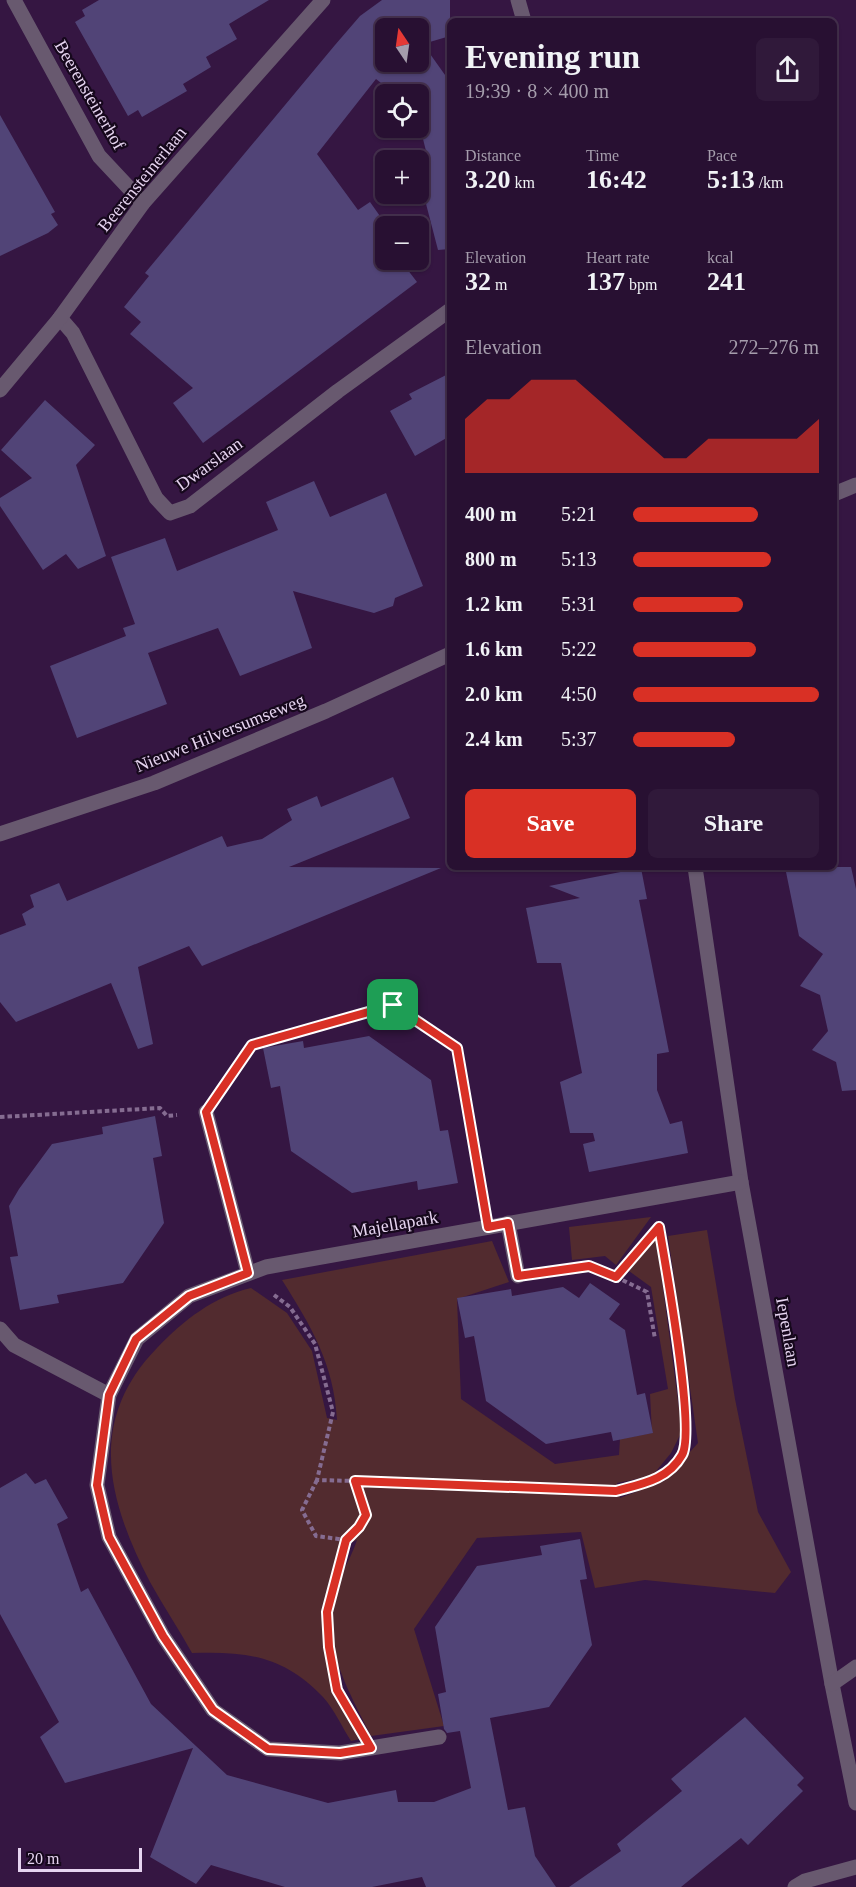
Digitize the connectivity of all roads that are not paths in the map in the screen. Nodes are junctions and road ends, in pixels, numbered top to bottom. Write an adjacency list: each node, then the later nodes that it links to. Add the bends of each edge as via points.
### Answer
1 (14, 0): 5 (street, Beerensteinerhof, via 99,156)
2 (323, 0): 5 (street, Beerensteinerlaan)
3 (518, 0): 4 (street)
4 (523, 18)
5 (143, 203): 7 (street, Beerensteinerlaan)
6 (447, 312): 7 (street, Dwarslaan, via 190,506 170,513 156,498 73,333)
7 (60, 318): 8 (street, Beerensteinerlaan)
8 (0, 390)
9 (856, 485): 10 (street)
10 (837, 493)
11 (447, 655): 12 (street, Nieuwe Hilversumseweg, via 154,783)
12 (0, 834)
13 (695, 870): 15 (street, Iepenlaan)
14 (206, 1112): 17 (street)
15 (741, 1182): 16 (street, Majellapark); 22 (street, Iepenlaan)
16 (508, 1223): 17 (street, Majellapark, via 266,1266); 18 (street)
17 (248, 1273): 20 (street, Majellapark, via 189,1296 136,1339)
18 (518, 1276)
19 (0, 1329): 20 (street, via 14,1345)
20 (109, 1395): 23 (street, Majellapark, via 97,1485 109,1537 163,1636 213,1710 268,1749 340,1753)
21 (856, 1667): 22 (street)
22 (832, 1684): 24 (street, Iepenlaan)
23 (439, 1737)
24 (856, 1803)
25 (856, 1867): 26 (street)
26 (795, 1887)

